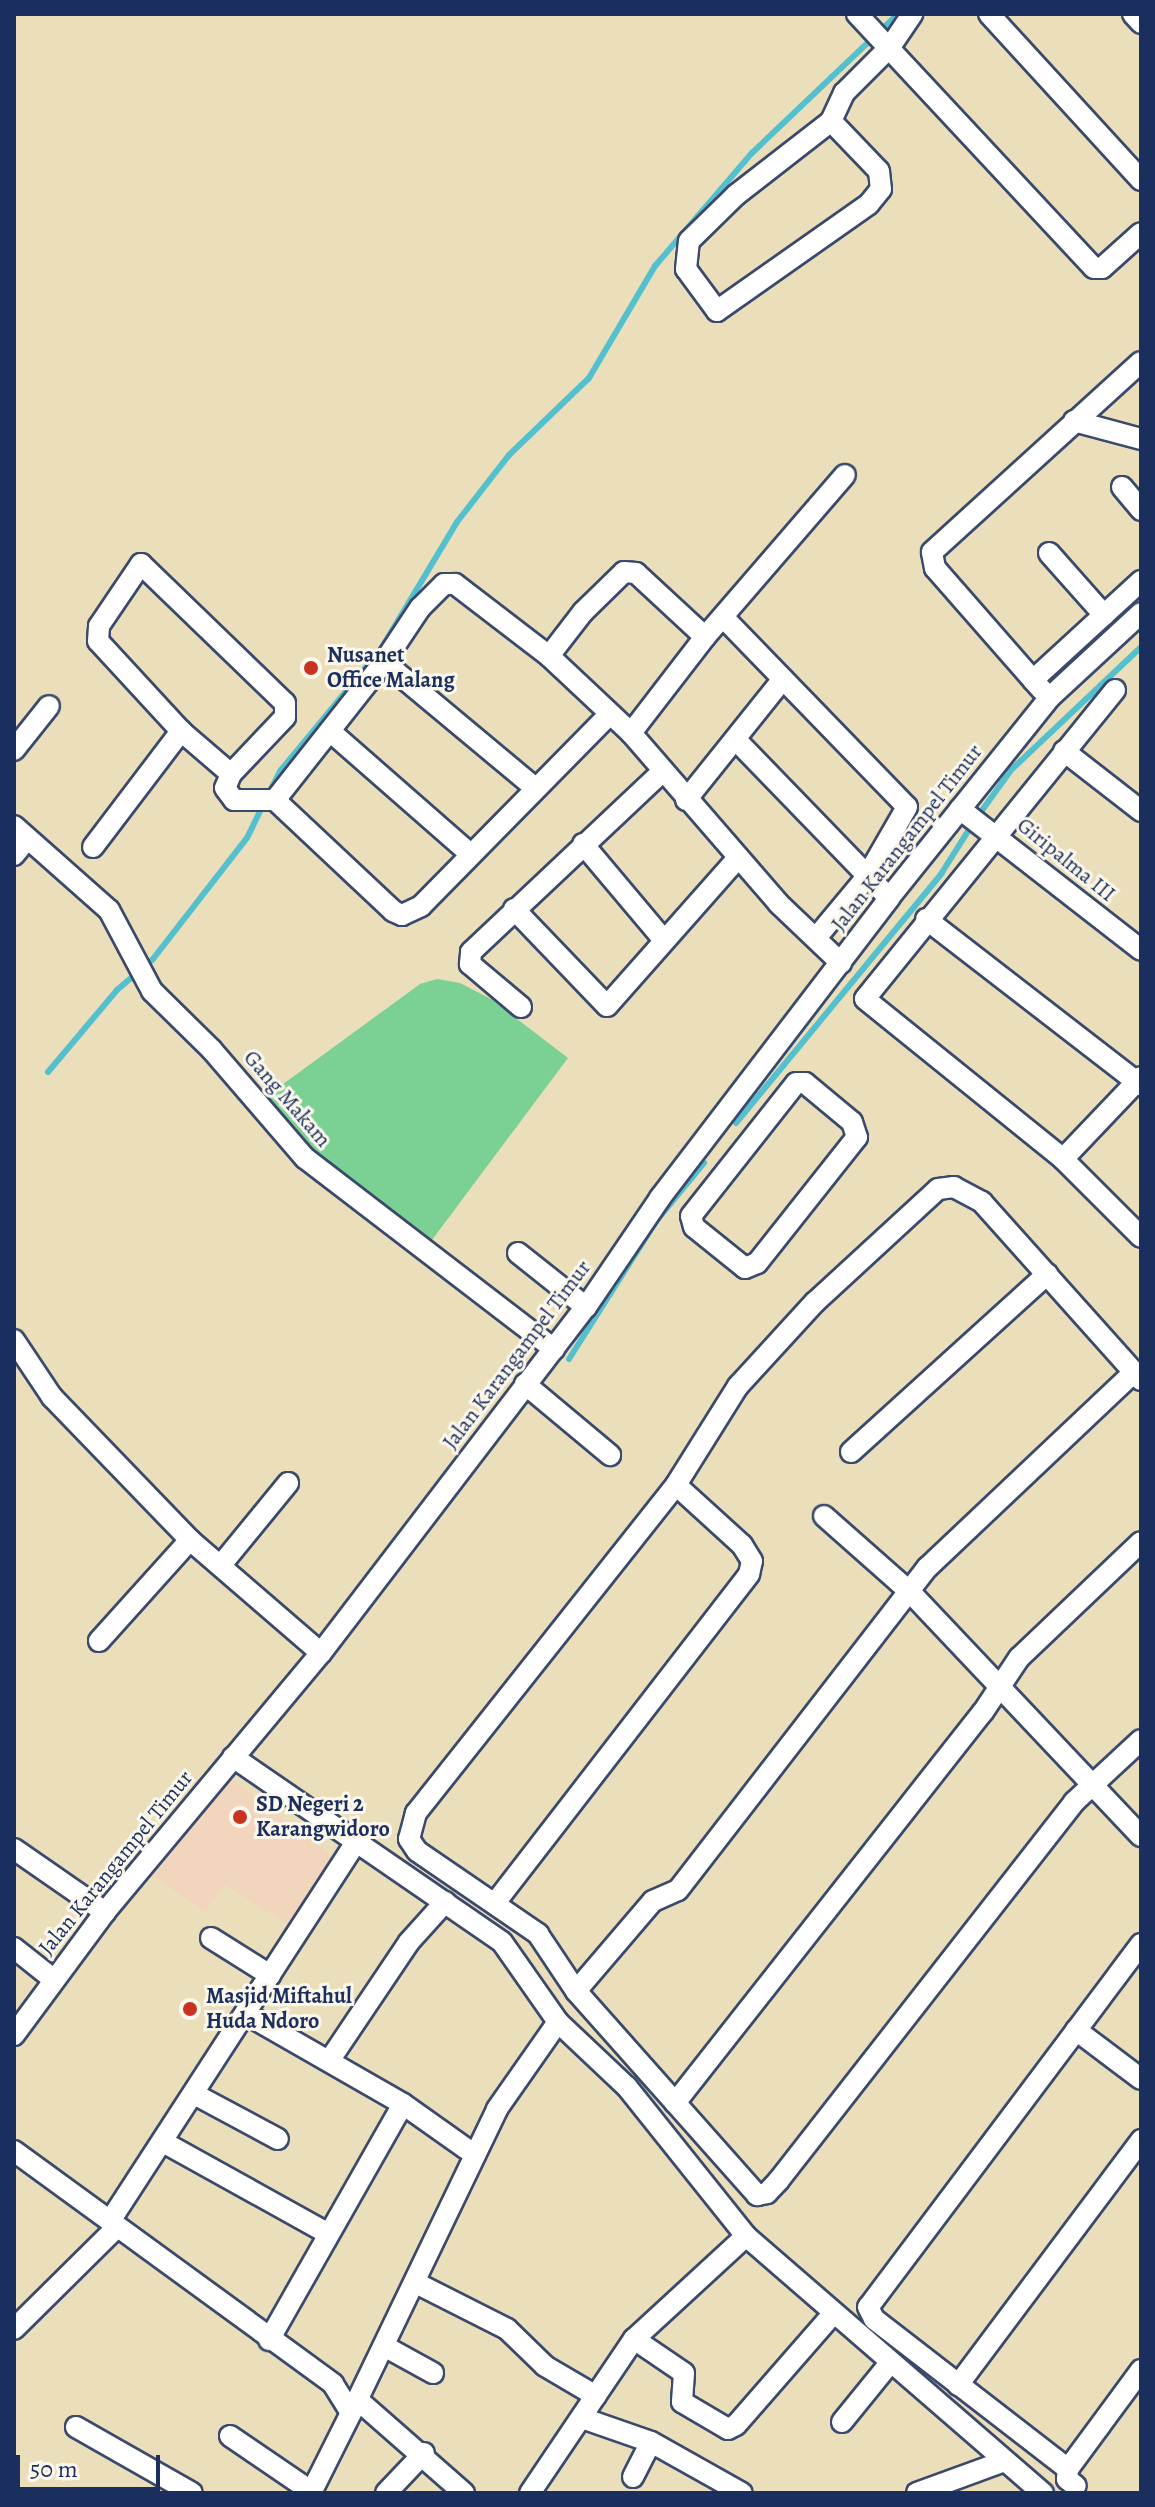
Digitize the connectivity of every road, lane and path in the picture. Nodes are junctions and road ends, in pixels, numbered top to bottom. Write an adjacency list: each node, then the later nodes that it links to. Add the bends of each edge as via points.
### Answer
1 (912, 14): 6 (street)
2 (989, 14): 8 (street)
3 (1133, 14): 5 (street)
4 (863, 20): 6 (street)
5 (1141, 23)
6 (887, 44): 7 (street, via 844,93); 9 (street, via 1094,268 1102,268)
7 (831, 121): 7 (street, via 736,195 689,241 686,269 717,311 869,204 881,189 879,171)
8 (1141, 180)
9 (1141, 233)
10 (1141, 362): 11 (street)
11 (1074, 421): 12 (street); 25 (street, via 932,552 935,568)
12 (1141, 439)
13 (845, 475): 20 (street)
14 (1122, 487): 15 (street)
15 (1141, 510)
16 (1049, 553): 19 (street)
17 (1141, 581): 19 (street)
18 (1141, 613): 27 (street, Jalan Karangampel Timur)
19 (1104, 615): 25 (street)
20 (723, 617): 21 (street); 24 (street)
21 (705, 637): 22 (street, via 632,571 615,577); 32 (street)
22 (549, 656): 23 (street, via 463,588 444,584 420,608); 29 (street)
23 (384, 662): 31 (street); 38 (street)
24 (783, 679): 33 (street); 49 (street, via 907,807)
25 (1033, 680): 27 (street)
26 (1115, 690): 35 (street)
27 (1049, 698): 42 (street, Jalan Karangampel Timur)
28 (49, 706): 34 (street)
29 (610, 714): 32 (street); 38 (street)
30 (181, 731): 37 (street); 37 (street, via 98,641 99,626 141,564 288,710); 45 (street)
31 (331, 732): 39 (street); 46 (street)
32 (631, 733): 36 (street)
33 (736, 740): 40 (street); 49 (street)
34 (14, 750)
35 (1064, 751): 41 (street); 42 (street)
36 (662, 772): 40 (street); 44 (street)
37 (231, 774): 39 (street, via 227,795)
38 (535, 788): 46 (street)
39 (269, 800): 46 (street, via 402,915 421,906)
40 (686, 800): 48 (street)
41 (1141, 811)
42 (977, 820): 50 (street, Jalan Karangampel Timur); 52 (street); 55 (street, Giripalma III)
43 (21, 832): 47 (street); 68 (street, Gang Makam, via 109,910 152,991 327,1178 390,1219)
44 (583, 844): 51 (street); 54 (street)
45 (93, 847)
46 (469, 853)
47 (14, 855)
48 (738, 858): 53 (street); 54 (street)
49 (866, 878): 50 (street); 53 (street)
50 (889, 898): 56 (street, Jalan Karangampel Timur)
51 (514, 909): 54 (street, via 607,1006); 57 (street, via 468,958)
52 (926, 919): 58 (street); 61 (street, via 865,999)
53 (816, 938): 56 (street)
54 (663, 939)
55 (1141, 950)
56 (841, 963): 59 (street, Jalan Karangampel Timur)
57 (521, 1007)
58 (1140, 1081): 61 (street)
59 (714, 1138): 60 (street, via 732,1139); 62 (street, via 718,1156); 66 (street, Jalan Karangampel Timur)
60 (744, 1148): 62 (street); 62 (street, via 800,1082 857,1131 751,1267 741,1266 692,1222)
61 (1063, 1159): 63 (street)
62 (729, 1167)
63 (1141, 1237)
64 (518, 1253): 66 (street)
65 (1047, 1274): 69 (street); 71 (street); 74 (street, via 982,1202 954,1187 938,1189 815,1302 738,1386)
66 (586, 1307): 68 (street, Jalan Karangampel Timur)
67 (14, 1340): 76 (street, via 52,1397)
68 (554, 1349): 70 (street, Jalan Karangampel Timur)
69 (1137, 1376): 79 (street, via 928,1567)
70 (525, 1384): 72 (street); 81 (street, Jalan Karangampel Timur)
71 (851, 1452)
72 (610, 1455)
73 (288, 1483): 78 (street)
74 (676, 1485): 90 (street, via 742,1545 752,1561 749,1574); 90 (street, via 409,1827 417,1851)
75 (824, 1516): 79 (street)
76 (190, 1540): 78 (street); 80 (street)
77 (1141, 1542): 82 (street, via 1019,1658)
78 (221, 1565): 81 (street)
79 (910, 1592): 82 (street); 97 (street, via 678,1890 653,1901)
80 (99, 1641)
81 (321, 1653): 84 (street, Jalan Karangampel Timur)
82 (1000, 1685): 85 (street); 105 (street)
83 (1141, 1740): 85 (street)
84 (233, 1757): 87 (street); 91 (street, Jalan Karangampel Timur)
85 (1090, 1785): 86 (street); 105 (street, via 767,2193 749,2191)
86 (1141, 1836)
87 (354, 1845): 89 (street); 95 (street)
88 (14, 1849): 91 (street)
89 (445, 1902): 99 (street, via 516,1955); 102 (street, via 409,1942)
90 (495, 1903): 97 (street, via 538,1934)
91 (105, 1912): 96 (street, Jalan Karangampel Timur)
92 (211, 1938): 95 (street)
93 (1141, 1944): 100 (street)
94 (14, 1948): 96 (street)
95 (270, 1975): 98 (street)
96 (53, 1979): 101 (street, Jalan Karangampel Timur)
97 (576, 1991): 105 (street)
98 (246, 2014): 102 (street); 104 (street)
99 (558, 2022): 111 (street, via 516,2077); 114 (street, via 627,2087)
100 (1076, 2030): 103 (street); 124 (street, via 870,2302 874,2319)
101 (14, 2035)
102 (329, 2061): 106 (street)
103 (1141, 2079)
104 (194, 2094): 107 (street); 109 (street)
105 (675, 2103)
106 (403, 2104): 111 (street); 113 (street)
107 (278, 2139)
108 (1141, 2140): 124 (street)
109 (163, 2142): 112 (street); 113 (street)
110 (14, 2151): 112 (street)
111 (475, 2155): 115 (street)
112 (114, 2224): 117 (street); 119 (street)
113 (327, 2233): 119 (street)
114 (746, 2236): 116 (street); 118 (street)
115 (416, 2283): 120 (street); 125 (street, via 507,2329 545,2366)
116 (832, 2315): 118 (street, via 728,2429 682,2402 684,2373); 121 (street)
117 (14, 2329)
118 (634, 2339): 125 (street)
119 (269, 2340): 126 (street, via 333,2384)
120 (384, 2346): 123 (street); 126 (street)
121 (890, 2363): 128 (street); 133 (street)
122 (1141, 2370): 124 (street, via 1072,2477)
123 (433, 2373)
124 (958, 2385)
125 (596, 2396): 127 (street)
126 (355, 2406): 132 (street); 135 (street)
127 (582, 2418): 131 (street); 139 (street)
128 (842, 2422)
129 (76, 2427): 136 (street)
130 (230, 2436): 135 (street)
131 (651, 2442): 134 (street); 140 (street)
132 (424, 2453): 137 (street); 138 (street)
133 (1002, 2462): 141 (street); 142 (street)
134 (633, 2477)
135 (312, 2492)
136 (192, 2493)
137 (386, 2493)
138 (464, 2493)
139 (530, 2493)
140 (742, 2493)
141 (917, 2493)
142 (1043, 2493)

